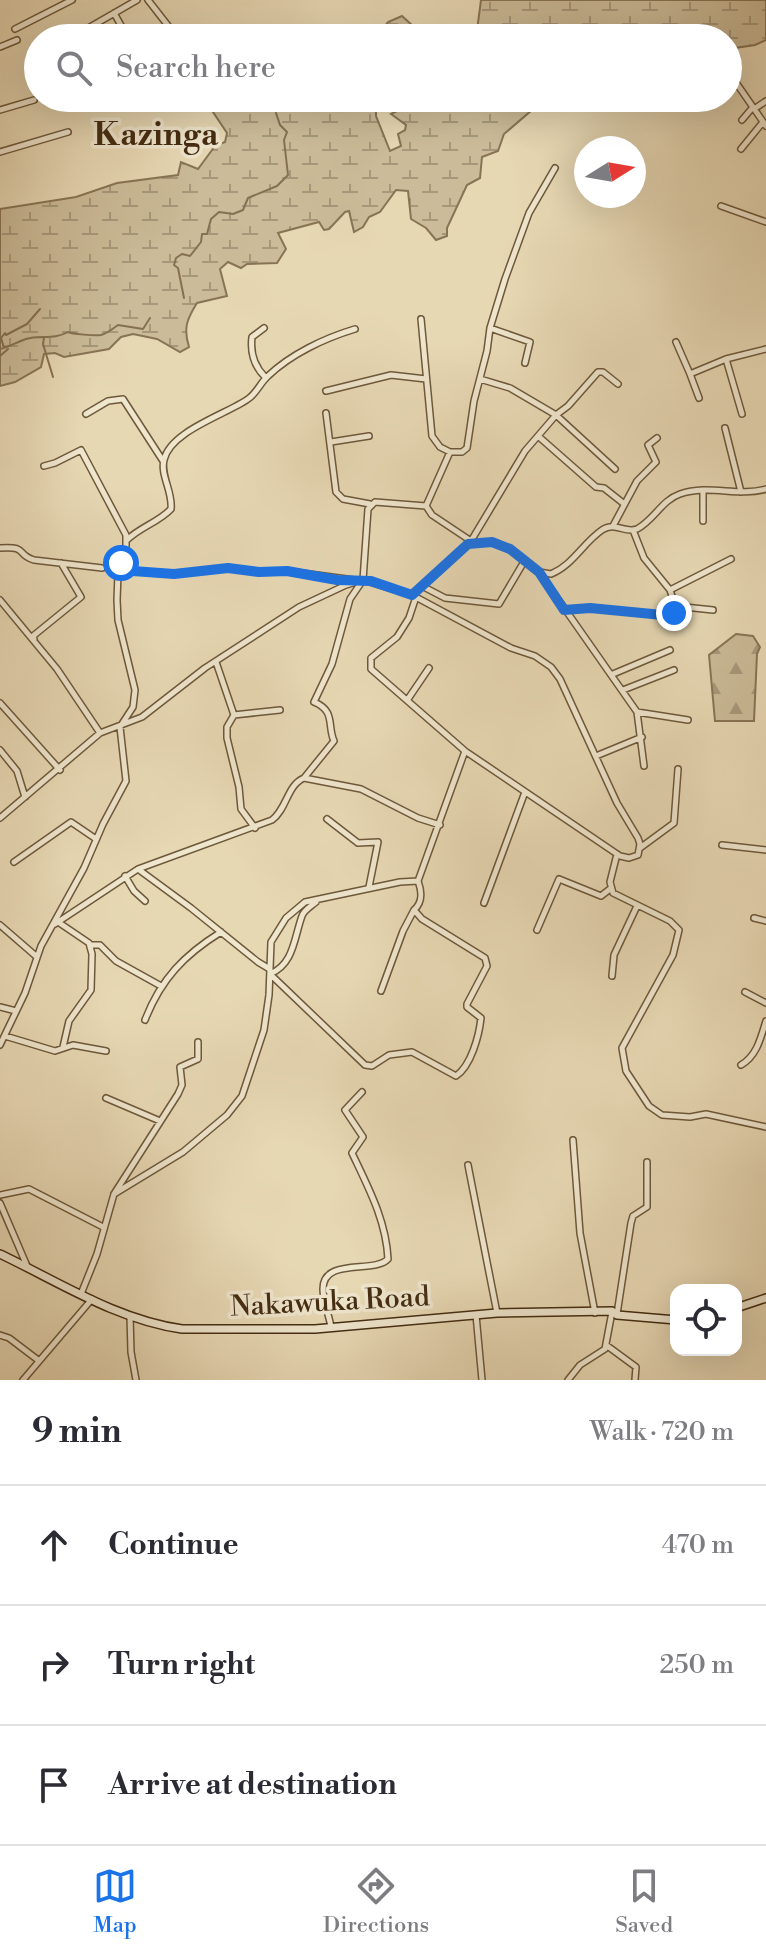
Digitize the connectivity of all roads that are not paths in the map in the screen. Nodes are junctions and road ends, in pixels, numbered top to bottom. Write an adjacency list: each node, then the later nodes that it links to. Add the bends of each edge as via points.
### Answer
1 (72, 0): 6 (street)
2 (137, 0): 4 (street)
3 (148, 0): 9 (street)
4 (114, 13): 7 (street); 8 (street)
5 (24, 24): 10 (street)
6 (25, 24)
7 (95, 24)
8 (120, 24)
9 (167, 24)
10 (15, 29)
11 (17, 40): 12 (street)
12 (0, 47)
13 (742, 91): 16 (street)
14 (766, 101): 16 (street)
15 (24, 103): 17 (street)
16 (754, 108): 18 (street); 19 (street)
17 (0, 110)
18 (742, 120)
19 (765, 124): 21 (street)
20 (68, 132): 22 (street)
21 (741, 149)
22 (0, 152)
23 (555, 168): 28 (street, via 529,213)
24 (721, 206): 25 (street)
25 (766, 222)
26 (421, 319): 36 (street)
27 (264, 328): 35 (street, via 252,337 251,346)
28 (490, 328): 33 (street, via 530,342); 37 (street)
29 (355, 329): 35 (street, via 319,343)
30 (676, 342): 34 (street)
31 (766, 349): 32 (street)
32 (726, 359): 34 (street); 43 (street)
33 (525, 363)
34 (690, 374): 40 (street)
35 (265, 377): 51 (street, via 246,401 194,427)
36 (427, 379): 39 (street, via 391,375); 50 (street, via 432,436)
37 (480, 379): 44 (street, via 503,385); 50 (street, via 467,448)
38 (618, 384): 44 (street, via 598,372)
39 (326, 391)
40 (699, 398)
41 (326, 413): 49 (street)
42 (86, 414): 51 (street, via 123,399)
43 (742, 414)
44 (556, 415): 47 (street); 53 (street)
45 (725, 428): 56 (street)
46 (369, 436): 49 (street)
47 (538, 436): 57 (street, via 596,487); 64 (street)
48 (657, 438): 57 (street, via 648,445 656,462)
49 (331, 442): 58 (street, via 338,495)
50 (449, 452): 59 (street)
51 (163, 461): 63 (street, via 171,509)
52 (44, 466): 63 (street, via 81,450)
53 (615, 469)
54 (766, 489): 56 (street)
55 (703, 490): 56 (street); 60 (street); 62 (street, via 670,499)
56 (741, 492)
57 (623, 503): 61 (street)
58 (370, 504): 59 (street); 72 (street)
59 (426, 506): 64 (street)
60 (703, 521)
61 (613, 526): 62 (street); 71 (street, via 556,572)
62 (633, 530): 74 (street, via 644,558)
63 (126, 541): 70 (street)
64 (469, 542): 67 (street, via 492,542); 73 (street)
65 (0, 548): 68 (street, via 15,546 26,557)
66 (731, 559): 74 (street)
67 (525, 560): 71 (street); 73 (street, via 499,604 445,598)
68 (61, 563): 69 (street); 80 (street, via 81,597)
69 (102, 568)
70 (119, 570): 72 (street, via 174,574 228,568); 93 (street, via 118,620 135,698)
71 (539, 572): 78 (street)
72 (363, 580): 75 (street); 82 (street, via 299,607); 102 (street, via 350,599 332,664 314,702 332,721 334,742)
73 (422, 586): 75 (street)
74 (670, 590): 77 (street)
75 (414, 596): 87 (street, via 397,637 369,663); 98 (street, via 551,667)
76 (0, 600): 80 (street)
77 (675, 606): 78 (street, via 673,616); 79 (street)
78 (564, 610): 85 (street)
79 (713, 610)
80 (34, 640): 94 (street)
81 (670, 650): 85 (street)
82 (216, 662): 91 (street); 93 (street, via 142,717)
83 (429, 668): 87 (street)
84 (674, 670): 86 (street)
85 (613, 674): 86 (street)
86 (623, 690): 90 (street)
87 (408, 699): 97 (street)
88 (0, 703): 101 (street)
89 (280, 710): 91 (street)
90 (637, 712): 92 (street); 95 (street)
91 (234, 715): 108 (street, via 227,738 241,809)
92 (688, 720)
93 (120, 727): 94 (street); 109 (street, via 126,781)
94 (100, 733): 101 (street)
95 (642, 737): 98 (street); 99 (street)
96 (0, 750): 104 (street, via 17,771)
97 (465, 751): 103 (street); 107 (street)
98 (596, 756): 111 (street)
99 (644, 766)
100 (678, 769): 111 (street, via 674,823)
101 (60, 770): 104 (street)
102 (304, 778): 107 (street, via 361,789); 108 (street, via 296,782 278,816)
103 (525, 792): 113 (street); 122 (street)
104 (25, 797): 105 (street)
105 (0, 818)
106 (327, 819): 118 (street, via 358,843 378,842)
107 (440, 825): 117 (street)
108 (255, 828): 115 (street)
109 (96, 839): 114 (street, via 71,822); 127 (street)
110 (722, 845): 112 (street)
111 (639, 849): 113 (street, via 633,857)
112 (766, 850)
113 (617, 854): 119 (street)
114 (14, 862)
115 (138, 869): 116 (street); 130 (street)
116 (125, 876): 121 (street); 127 (street)
117 (418, 881): 118 (street); 124 (street, via 422,892)
118 (369, 888): 120 (street)
119 (610, 889): 123 (street); 129 (street, via 601,896 559,879)
120 (317, 900): 133 (street, via 299,906 282,922 271,942); 134 (street, via 302,915 283,966)
121 (145, 901)
122 (484, 903)
123 (637, 906): 135 (street, via 617,945); 153 (street, via 675,924 679,934 673,955 622,1048 626,1071 649,1106 662,1115 706,1114)
124 (414, 910): 134 (street, via 487,962 467,1004 481,1018 460,1075 412,1052 365,1065); 137 (street)
125 (754, 918): 126 (street)
126 (766, 921)
127 (56, 923): 131 (street); 132 (street)
128 (0, 925): 132 (street)
129 (537, 930)
130 (221, 932): 133 (street); 136 (street, via 178,964)
131 (91, 945): 136 (street, via 100,945 116,961); 147 (street, via 91,990 69,1021)
132 (37, 957): 141 (street)
133 (270, 966): 134 (street)
134 (270, 974): 157 (street, via 264,1030 234,1107 183,1152)
135 (612, 976)
136 (161, 986): 142 (street)
137 (381, 991)
138 (745, 992): 139 (street)
139 (766, 1003)
140 (0, 1007): 141 (street)
141 (16, 1011): 144 (street)
142 (145, 1020)
143 (766, 1021): 149 (street, via 758,1046)
144 (5, 1036): 146 (street); 147 (street, via 55,1051)
145 (198, 1042): 152 (street, via 198,1059 180,1067 182,1085)
146 (0, 1045)
147 (63, 1047): 148 (street)
148 (106, 1051)
149 (741, 1065)
150 (362, 1092): 173 (street, via 345,1110 363,1137 352,1153 370,1189 388,1259 338,1269 325,1280)
151 (106, 1098): 152 (street)
152 (160, 1121): 157 (street)
153 (766, 1127)
154 (573, 1140): 168 (street, via 580,1233)
155 (647, 1162): 169 (street, via 647,1207 633,1216)
156 (468, 1165): 167 (street)
157 (114, 1194): 160 (street)
158 (0, 1195): 160 (street, via 29,1189)
159 (0, 1203): 162 (street)
160 (103, 1227): 163 (street)
161 (0, 1254): 162 (main road, Nakawuka Road)
162 (28, 1267): 163 (main road, Nakawuka Road)
163 (81, 1294): 165 (main road, Nakawuka Road)
164 (766, 1298): 166 (main road)
165 (92, 1299): 171 (main road, Nakawuka Road); 176 (street)
166 (742, 1306)
167 (497, 1313): 168 (main road, Nakawuka Road); 170 (main road, Nakawuka Road)
168 (595, 1313): 169 (main road, Nakawuka Road)
169 (614, 1313): 172 (main road, Nakawuka Road); 175 (street)
170 (476, 1315): 173 (main road, Nakawuka Road); 179 (street)
171 (130, 1316): 173 (main road, Nakawuka Road, via 199,1330); 178 (street)
172 (670, 1319)
173 (332, 1328)
174 (0, 1335): 176 (street)
175 (606, 1345): 180 (street); 181 (street, via 637,1369)
176 (38, 1360): 177 (street)
177 (23, 1380)
178 (136, 1380)
179 (482, 1380)
180 (568, 1380)
181 (635, 1380)

